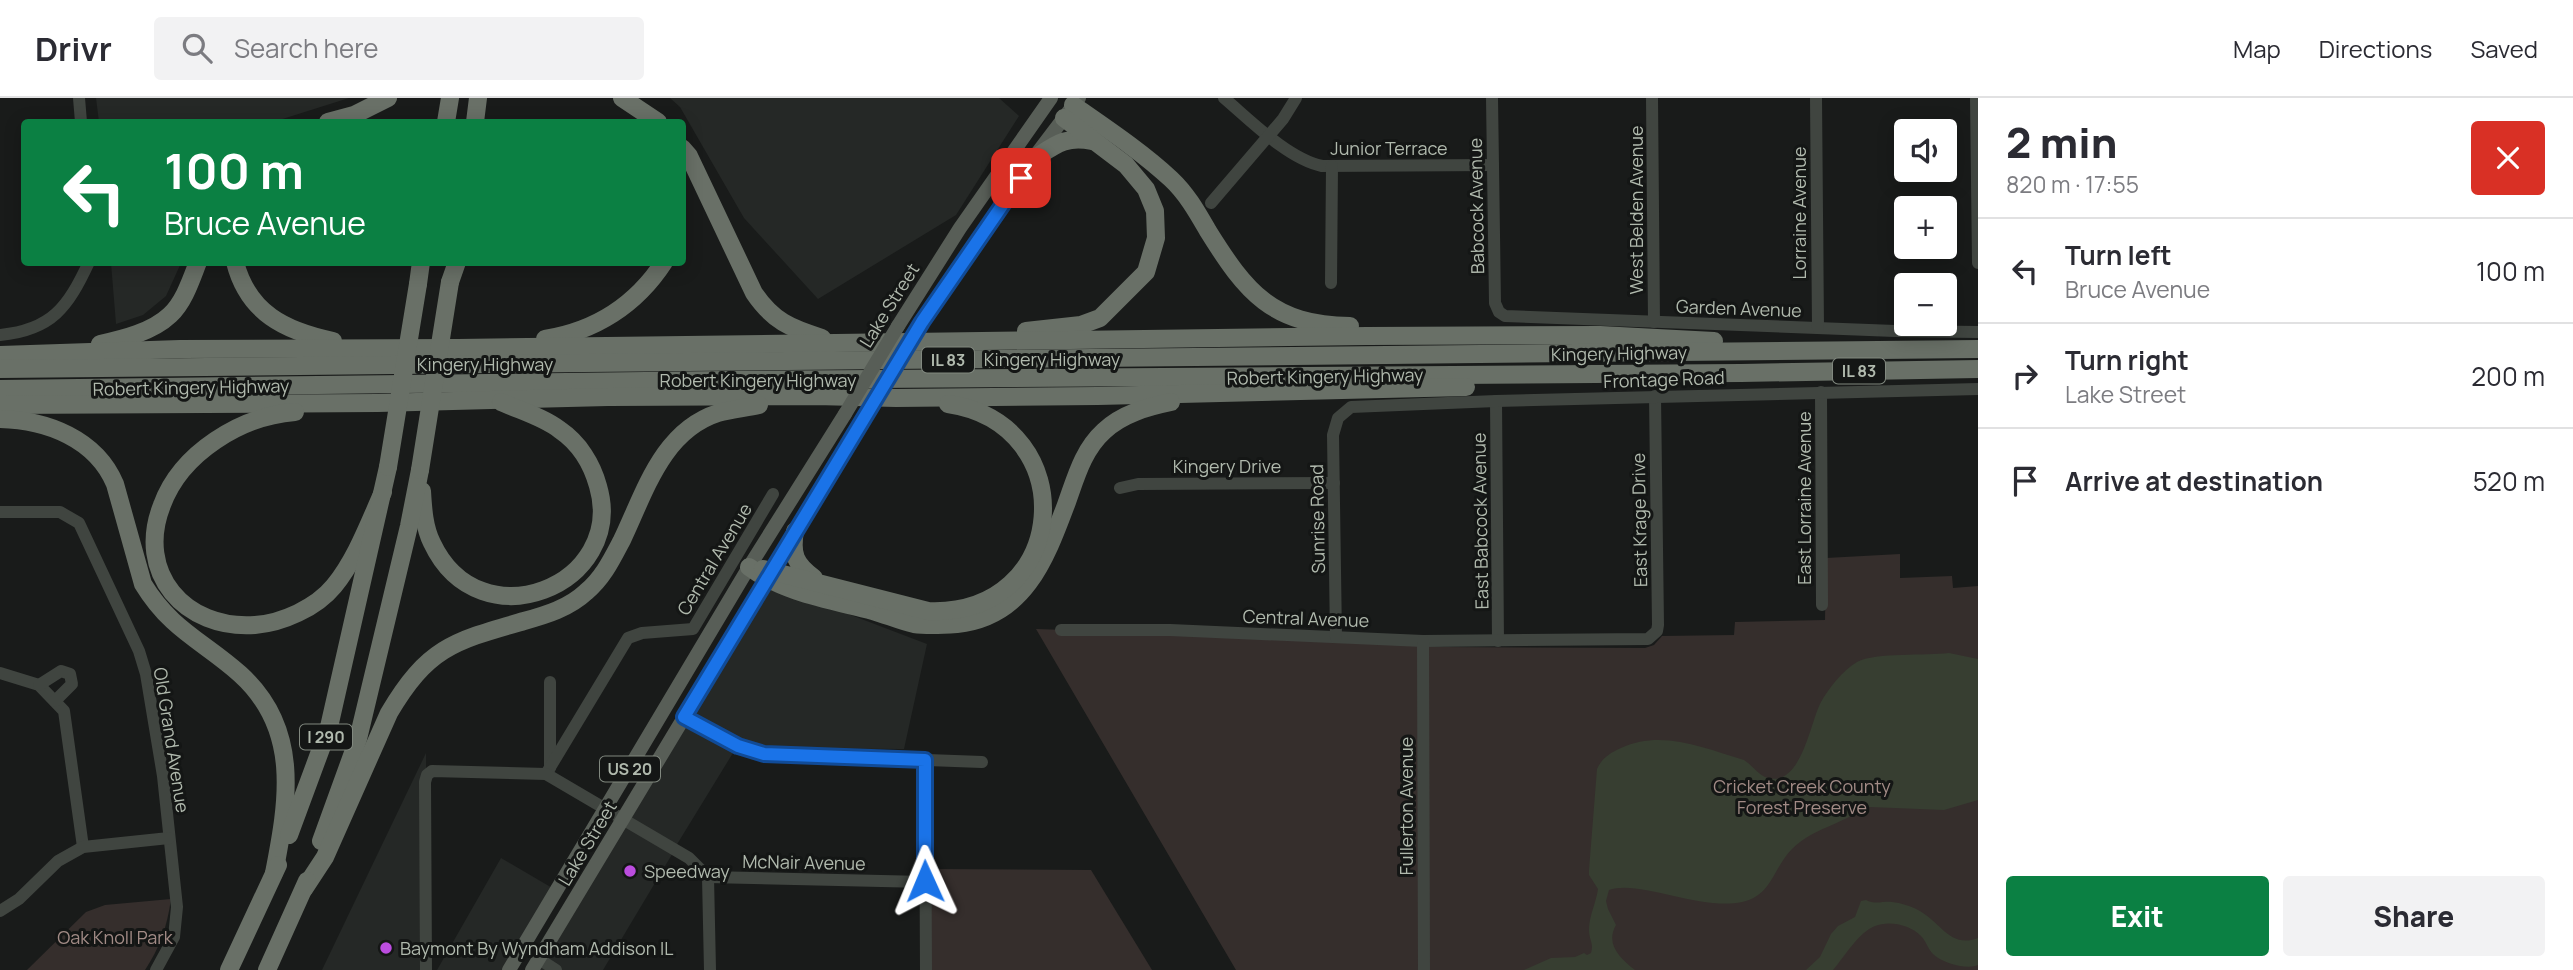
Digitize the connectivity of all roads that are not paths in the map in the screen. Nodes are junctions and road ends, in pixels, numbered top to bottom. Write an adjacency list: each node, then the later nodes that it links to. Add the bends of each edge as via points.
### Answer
1 (79, 98): 15 (street)
2 (388, 98): 16 (highway)
3 (450, 98): 17 (highway)
4 (478, 98): 18 (highway)
5 (622, 98): 19 (highway)
6 (1093, 98): 20 (highway)
7 (1224, 98): 21 (street, Junior Terrace)
8 (1296, 98): 21 (street)
9 (1492, 98): 25 (street, Babcock Avenue)
10 (1652, 98): 39 (street, West Belden Avenue)
11 (1816, 98): 40 (street, Lorraine Avenue)
12 (1976, 98): 28 (street)
13 (1045, 100): 14 (main road); 75 (main road, Lake Street / US 20, bridge)
14 (1070, 105): 20 (highway); 22 (highway); 24 (main road, Lake Street / US 20)
15 (81, 119)
16 (339, 119)
17 (446, 119)
18 (475, 119)
19 (654, 119)
20 (1101, 124): 43 (highway, via 1171,179 1193,204 1233,271 1269,305 1323,324 1427,326)
21 (1268, 135): 26 (street, Junior Terrace, via 1312,164); 27 (street)
22 (1094, 142): 24 (highway, US 20, via 1072,138); 44 (highway, via 1126,165 1146,189 1155,211 1156,238 1146,272 1100,318 1081,325)
23 (686, 153): 45 (highway, via 764,307 785,325)
24 (1032, 160): 74 (main road, Lake Street / US 20, bridge, via 922,322)
25 (1493, 165): 26 (street, Junior Terrace); 38 (street, Babcock Avenue, via 1495,303)
26 (1332, 166): 36 (street)
27 (1211, 203)
28 (1978, 263)
29 (87, 266): 42 (street, via 74,296 57,313 21,332)
30 (196, 266): 48 (highway, via 170,315 149,329 100,344)
31 (237, 266): 46 (highway, via 246,290 274,321 287,329)
32 (416, 266): 37 (highway)
33 (420, 266): 37 (highway, I 290)
34 (454, 266): 68 (highway, I 290, bridge)
35 (661, 266): 47 (highway, via 647,287 594,326 546,339)
36 (1331, 283)
37 (418, 284): 71 (highway, I 290, bridge)
38 (1499, 312): 39 (street, Garden Avenue, via 1505,316)
39 (1654, 322): 40 (street, Garden Avenue)
40 (1818, 328): 41 (street, Garden Avenue)
41 (1978, 331)
42 (0, 335)
43 (1493, 335): 44 (highway); 50 (highway, via 1600,335)
44 (935, 342): 45 (highway)
45 (838, 343): 47 (highway)
46 (363, 348): 47 (highway); 51 (highway)
47 (458, 348)
48 (0, 349)
49 (1978, 349): 50 (highway, Kingery Highway / IL 83)
50 (1895, 351): 52 (highway, Kingery Highway / IL 83)
51 (0, 355)
52 (0, 369)
53 (1978, 369): 54 (highway, Robert Kingery Highway / IL 83)
54 (1741, 373): 56 (highway, Robert Kingery Highway / IL 83); 57 (highway)
55 (1978, 388): 58 (street, Frontage Road)
56 (0, 389)
57 (1367, 390): 61 (highway); 76 (highway, via 1172,401 1113,424 1087,451 1040,568 1015,599 990,617 964,623 915,624 794,590)
58 (1821, 392): 60 (street, Frontage Road); 78 (street, East Lorraine Avenue)
59 (816, 396): 61 (highway); 62 (highway); 99 (highway, via 734,409 696,423 665,452 611,563 584,594 549,613 461,640 422,667 389,713 325,857)
60 (1655, 396): 63 (street, Frontage Road); 81 (street, East Krage Drive, via 1658,625)
61 (896, 398): 77 (highway, via 970,409 1012,433 1028,455 1041,487 1044,508 1037,542 1025,570 1004,592 975,606 928,611)
62 (494, 399): 64 (highway); 68 (highway, via 559,429 590,465 600,492 601,520 591,549 573,573 549,589 520,596 489,593 459,578 431,541)
63 (1496, 401): 66 (street, Frontage Road); 82 (street, East Babcock Avenue)
64 (378, 403): 65 (highway); 71 (highway, via 262,418 198,454 162,505 155,539 161,572 176,598 207,620 236,627 274,623 304,610 333,587)
65 (0, 405)
66 (1350, 407): 69 (street, Sunrise Road, via 1338,418 1333,435)
67 (0, 419): 96 (highway, via 63,433 99,456 115,484 150,597 180,629 241,675 273,715 285,756 285,817)
68 (420, 470): 99 (highway, I 290, via 358,738)
69 (1334, 483): 70 (street, Kingery Drive, via 1138,484); 80 (street, Sunrise Road)
70 (1121, 488)
71 (383, 492): 96 (highway, I 290, via 329,727)
72 (773, 494): 91 (street, Central Avenue, via 693,629 628,638)
73 (0, 512): 94 (street, Old Grand Avenue, via 60,512 79,523 146,674)
74 (795, 531): 76 (main road, Lake Street / US 20); 77 (highway, via 795,561)
75 (749, 566): 76 (highway); 92 (main road, Lake Street / US 20)
76 (768, 575): 77 (highway); 88 (main road, Lake Street / US 20)
77 (820, 583)
78 (1822, 605)
79 (1061, 630): 80 (street, Central Avenue)
80 (1336, 637): 83 (street, Central Avenue)
81 (1648, 639): 82 (street, Central Avenue)
82 (1498, 640): 83 (street, Central Avenue)
83 (1423, 641): 110 (street, Fullerton Avenue)
84 (0, 673): 86 (street)
85 (550, 682): 91 (street)
86 (39, 685): 87 (street); 87 (street, via 61,671 69,674 72,684)
87 (55, 702): 95 (street, via 64,711)
88 (684, 717): 89 (street, via 738,746 764,754); 93 (main road, Lake Street / US 20)
89 (925, 760): 90 (street); 98 (street)
90 (982, 762)
91 (548, 771): 92 (street); 105 (street, via 445,770 427,775)
92 (606, 809): 93 (street); 106 (main road, Lake Street / US 20)
93 (624, 820): 97 (street, via 689,858); 101 (main road, Lake Street / US 20)
94 (169, 838): 95 (street); 102 (street, Old Grand Avenue, via 177,915 174,937)
95 (83, 847): 100 (street, via 58,861)
96 (274, 873): 103 (highway, I 290)
97 (708, 877): 98 (street, McNair Avenue); 108 (street)
98 (925, 881): 109 (street)
99 (304, 889): 104 (highway, I 290)
100 (0, 911)
101 (536, 965): 107 (street)
102 (156, 970)
103 (229, 970)
104 (267, 970)
105 (426, 970)
106 (509, 970)
107 (556, 970)
108 (710, 970)
109 (926, 970)
110 (1424, 970)

